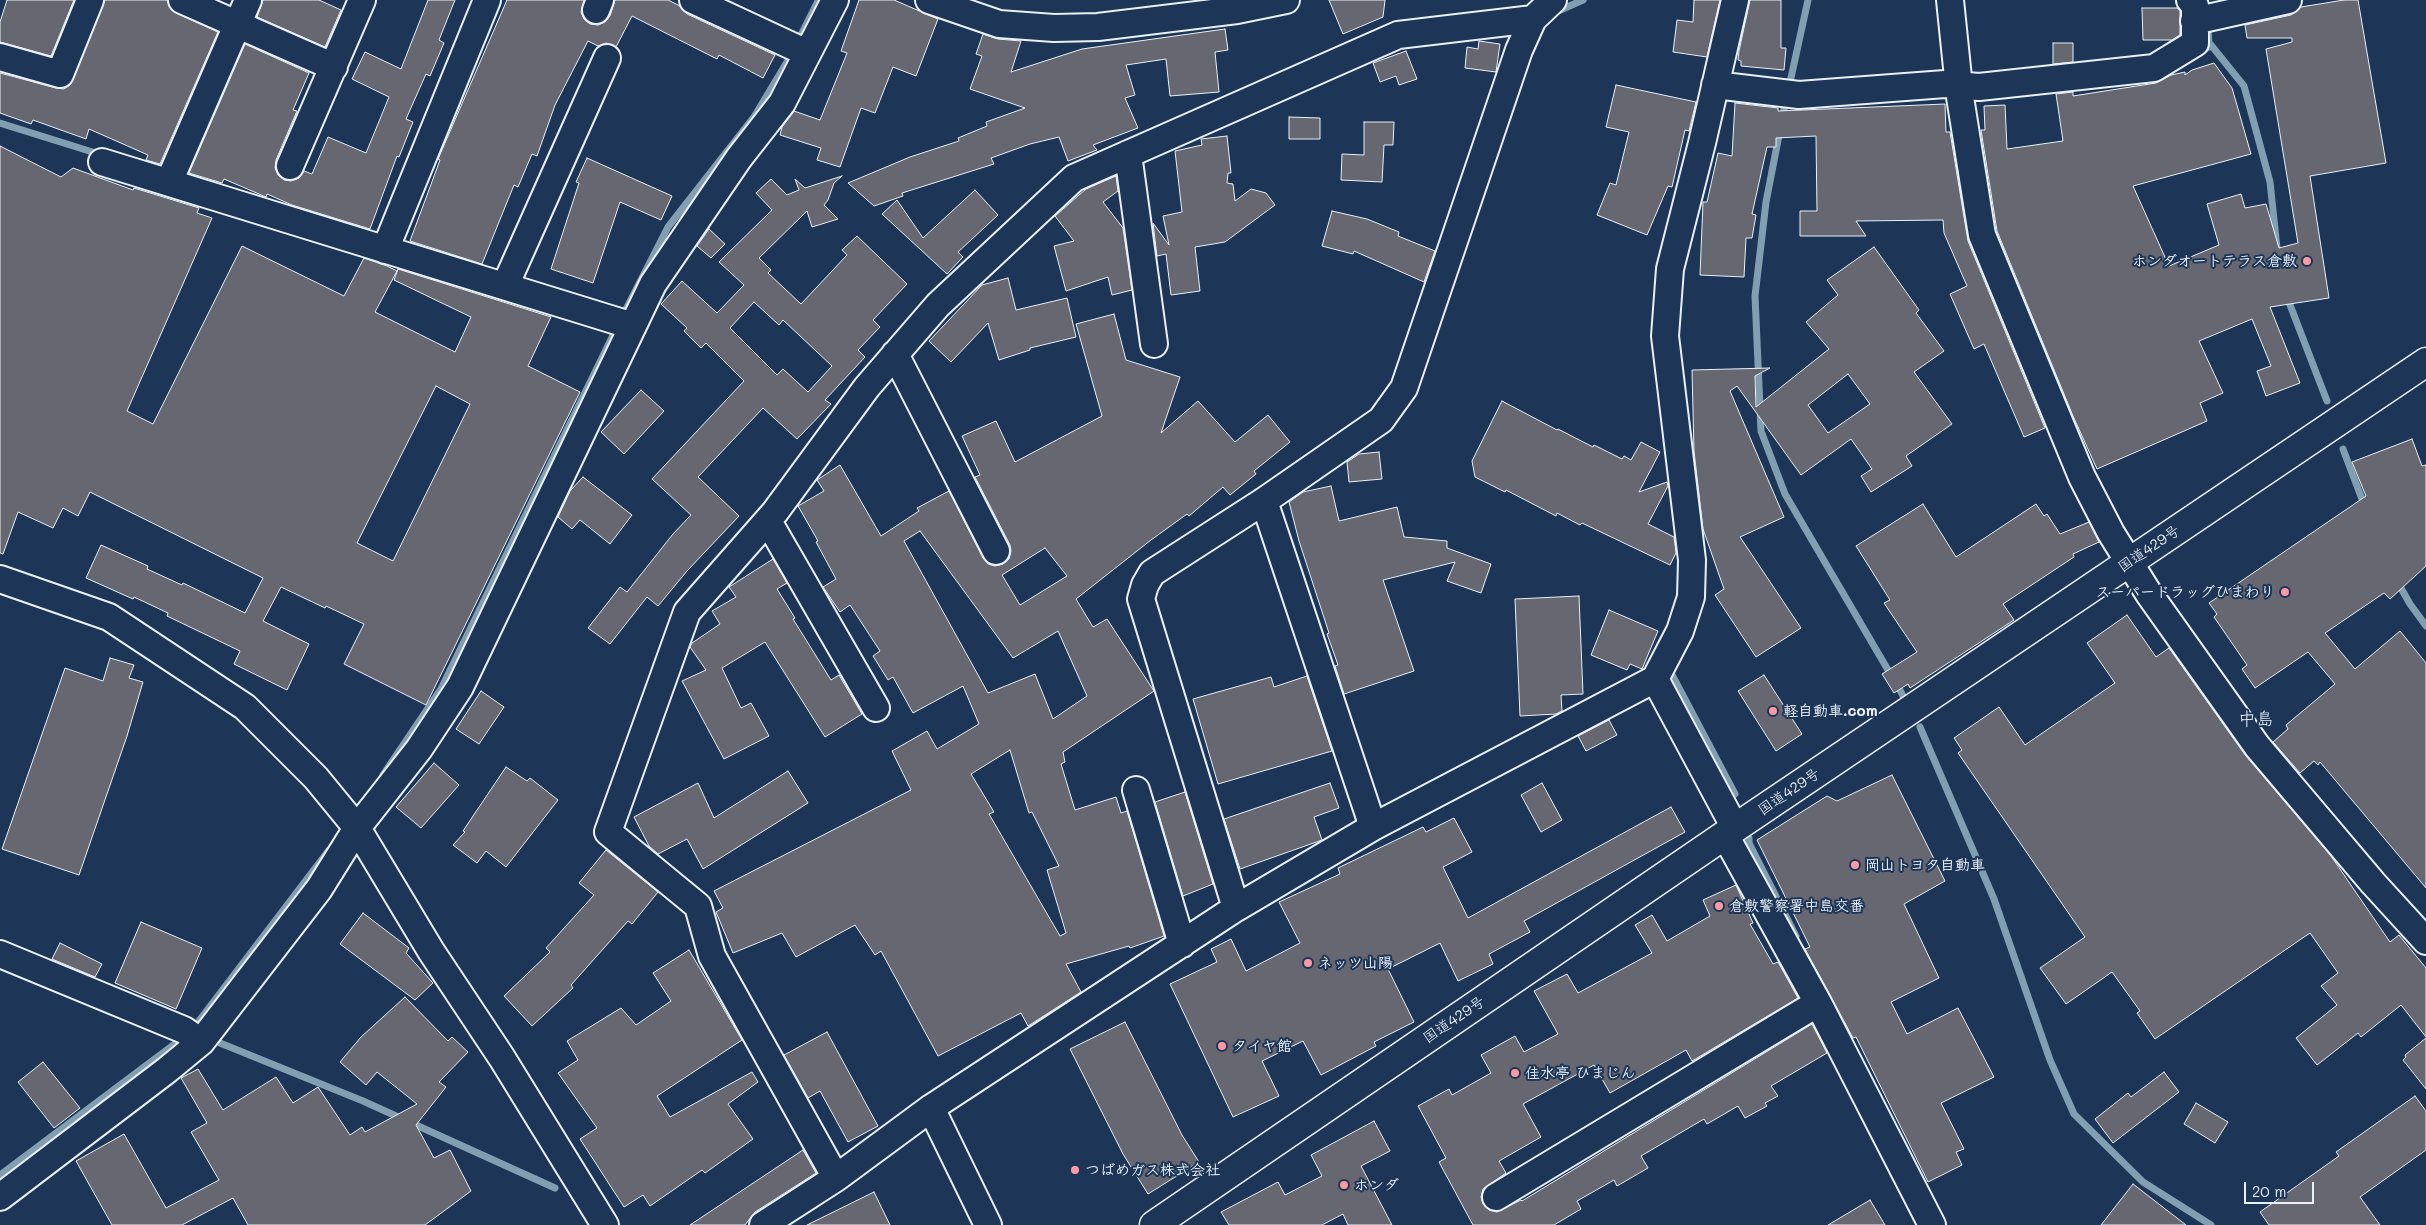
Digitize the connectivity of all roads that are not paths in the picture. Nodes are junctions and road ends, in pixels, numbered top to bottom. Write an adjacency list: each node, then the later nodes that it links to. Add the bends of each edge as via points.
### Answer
1 (90, 0): 19 (street, via 60,74)
2 (182, 0): 17 (street)
3 (248, 0): 17 (street)
4 (362, 0): 21 (street)
5 (487, 0): 28 (street)
6 (692, 0): 18 (street)
7 (835, 0): 18 (street)
8 (929, 0): 14 (street)
9 (1286, 0): 14 (street, via 1237,10 1098,27 1054,28 999,24)
10 (1553, 0): 16 (street)
11 (1735, 0): 22 (street)
12 (1950, 0): 23 (street)
13 (2288, 0): 15 (street)
14 (962, 5)
15 (2192, 10): 23 (street, via 2195,43 2154,68 1979,87)
16 (1533, 19): 24 (street, via 1398,35); 34 (street, via 1519,50 1404,388 1381,420)
17 (237, 26): 21 (street); 27 (street)
18 (799, 50): 30 (street, via 782,103 739,158 653,284)
19 (0, 57)
20 (606, 58): 29 (street)
21 (334, 67): 26 (street)
22 (1716, 84): 23 (street, via 1787,94 1945,84); 39 (street, via 1670,269 1666,336 1692,560 1691,597 1680,631)
23 (1959, 92): 37 (street, via 1982,235 2082,477)
24 (1128, 154): 31 (street); 32 (street, via 1074,178 938,305)
25 (102, 162): 27 (street)
26 (290, 166)
27 (170, 180): 28 (street)
28 (385, 250): 29 (street)
29 (505, 286): 30 (street)
30 (633, 326): 43 (street, via 460,687 419,749)
31 (1154, 344)
32 (895, 354): 35 (street, via 866,387); 36 (street)
33 (2426, 362): 37 (highway, 国道429号)
34 (1264, 501): 42 (street); 45 (street, via 1152,572 1141,599)
35 (768, 521): 40 (street); 52 (street, via 687,612 608,832 698,906 712,956)
36 (996, 551)
37 (2130, 562): 44 (highway, 国道429号); 46 (street, via 2149,594 2258,746)
38 (0, 579): 43 (street, via 109,617 245,707 316,778)
39 (1655, 679): 42 (street); 44 (street)
40 (876, 708)
41 (1136, 790): 47 (street)
42 (1373, 827): 45 (street)
43 (357, 828): 50 (street, via 319,889); 55 (street)
44 (1730, 832): 49 (street); 58 (highway, 国道429号)
45 (1236, 908): 47 (street)
46 (2426, 941)
47 (1182, 944): 51 (street)
48 (0, 954): 50 (street)
49 (1818, 1003): 54 (street); 59 (street)
50 (192, 1036): 53 (street, via 167,1070)
51 (932, 1108): 52 (street); 57 (street)
52 (836, 1178): 56 (street)
53 (0, 1197)
54 (1496, 1197)
55 (605, 1225)
56 (763, 1225)
57 (988, 1225)
58 (1154, 1225)
59 (1932, 1225)

